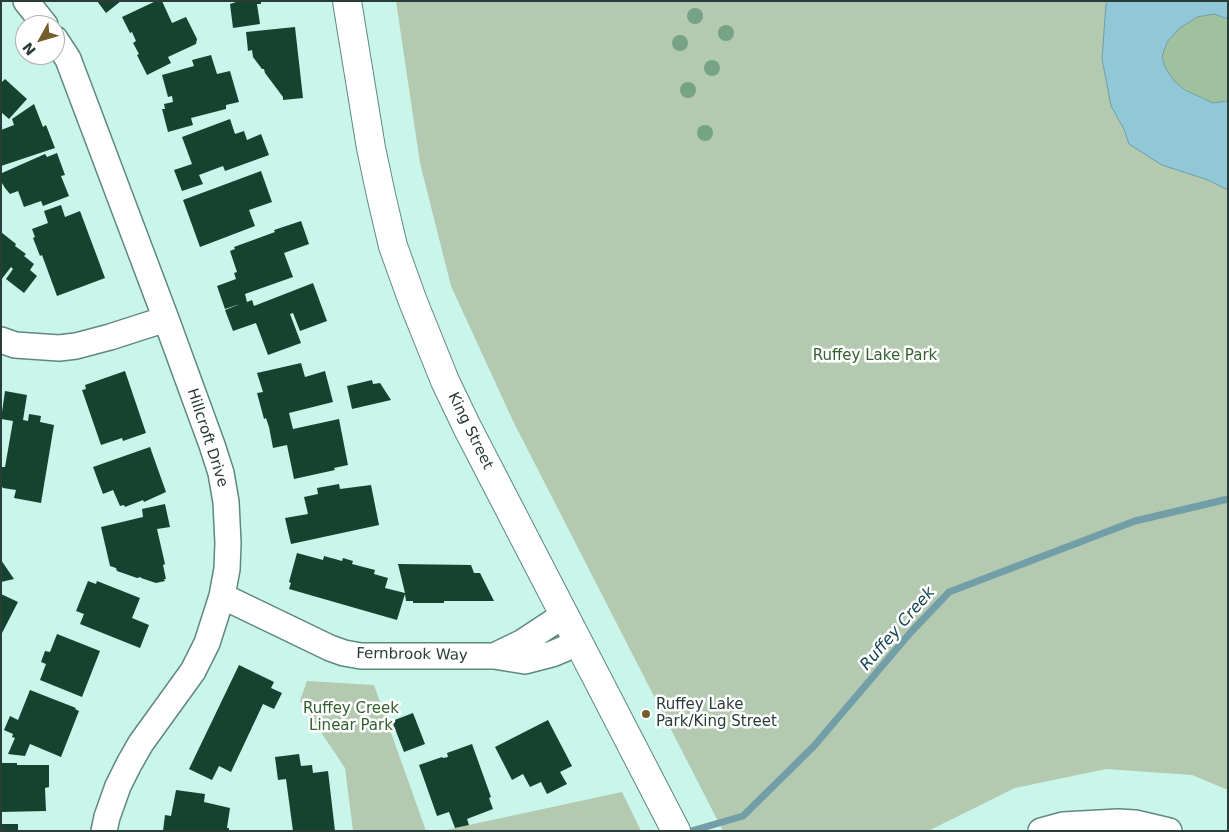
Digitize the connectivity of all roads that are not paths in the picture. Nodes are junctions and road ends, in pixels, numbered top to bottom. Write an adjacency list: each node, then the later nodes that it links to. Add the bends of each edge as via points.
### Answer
1 (26, 1): 3 (street)
2 (348, 1): 8 (main road, King Street, via 364,112 379,186 412,299 467,426)
3 (37, 15)
4 (65, 54): 5 (street, Hillcroft Drive)
5 (166, 319): 6 (street, via 110,337 59,348 15,345); 7 (street, Hillcroft Drive, via 221,473 228,543)
6 (1, 340)
7 (222, 596): 10 (street, Fernbrook Way, via 344,653 361,656); 11 (street, Hillcroft Drive, via 207,643 193,671 141,742 118,786)
8 (564, 615): 9 (main road, King Street); 10 (street, Fernbrook Way)
9 (578, 644): 10 (street, Fernbrook Way, via 525,661); 12 (main road, King Street)
10 (494, 656)
11 (104, 831)
12 (676, 831)
13 (1041, 831): 14 (street, via 1063,825 1118,822)
14 (1169, 831)

